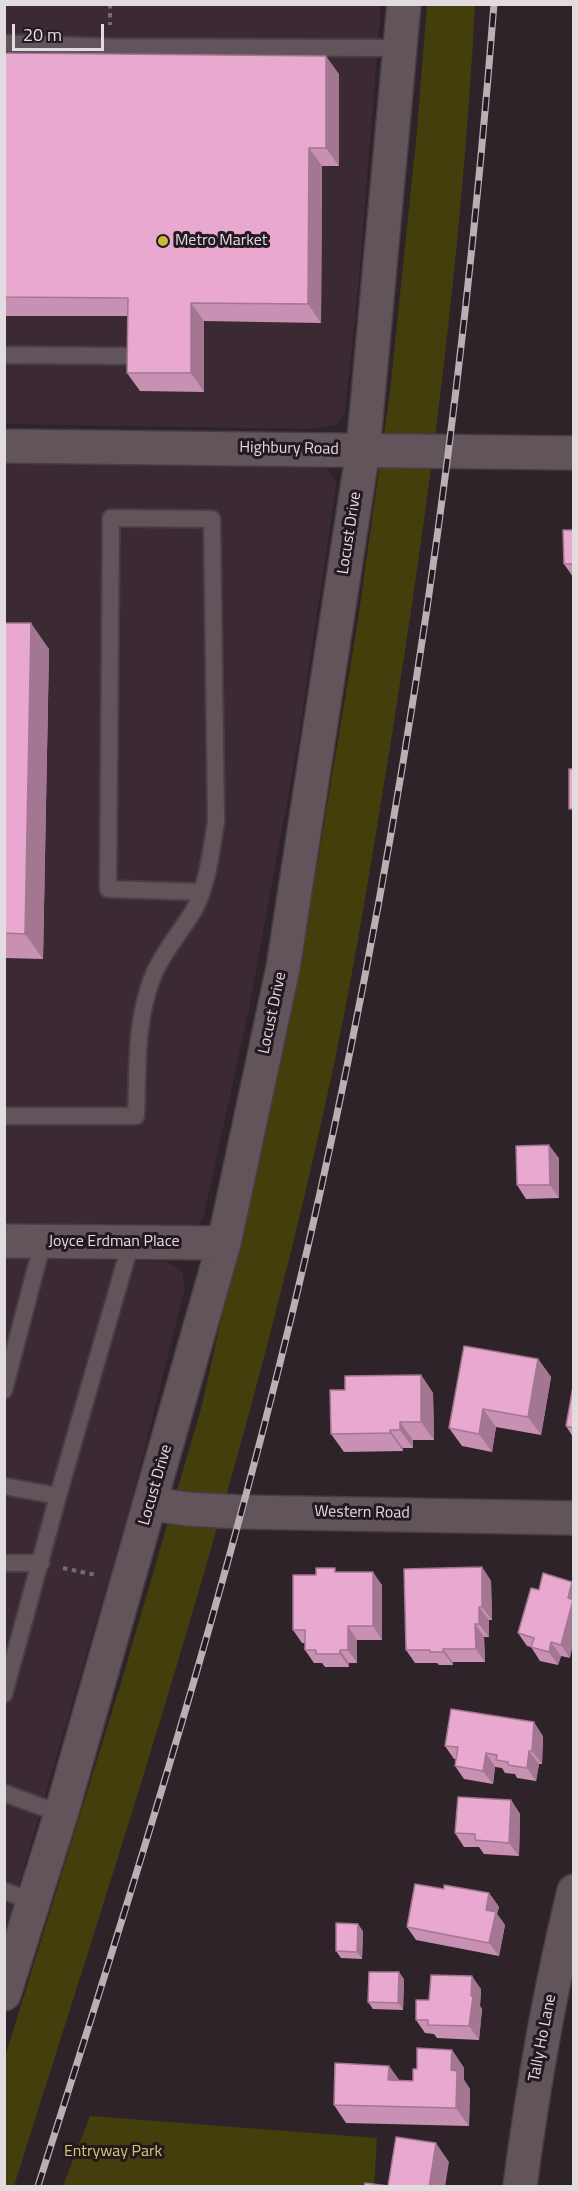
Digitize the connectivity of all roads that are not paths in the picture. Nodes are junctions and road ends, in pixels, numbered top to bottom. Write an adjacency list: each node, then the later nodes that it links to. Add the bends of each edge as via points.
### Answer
1 (404, 4): 3 (street, Locust Drive)
2 (4, 43): 3 (lane)
3 (401, 48): 7 (street, Locust Drive)
4 (4, 355): 5 (lane)
5 (124, 356)
6 (4, 446): 7 (street, Highbury Road)
7 (363, 450): 8 (street, Highbury Road); 14 (street, Locust Drive, via 283,968)
8 (573, 453)
9 (201, 892): 9 (lane, via 216,822 212,519 111,518 108,889); 10 (lane, via 153,974 143,1006 136,1116)
10 (4, 1116)
11 (4, 1241): 12 (street, Joyce Erdman Place)
12 (44, 1241): 13 (street, Joyce Erdman Place); 15 (lane)
13 (131, 1242): 14 (street, Joyce Erdman Place); 17 (lane)
14 (224, 1243): 18 (street, Locust Drive)
15 (4, 1390)
16 (4, 1486): 17 (lane)
17 (58, 1496): 21 (lane)
18 (151, 1504): 19 (street, Western Road, via 241,1512); 24 (street, Locust Drive)
19 (573, 1518)
20 (4, 1563): 21 (lane)
21 (41, 1563): 22 (lane)
22 (4, 1694)
23 (4, 1793): 24 (lane)
24 (61, 1814): 27 (street, Locust Drive)
25 (4, 1891): 27 (lane)
26 (573, 1891): 29 (street, Tally Ho Lane, via 534,2087)
27 (35, 1902): 28 (street, Locust Drive)
28 (4, 1994)
29 (520, 2187)

